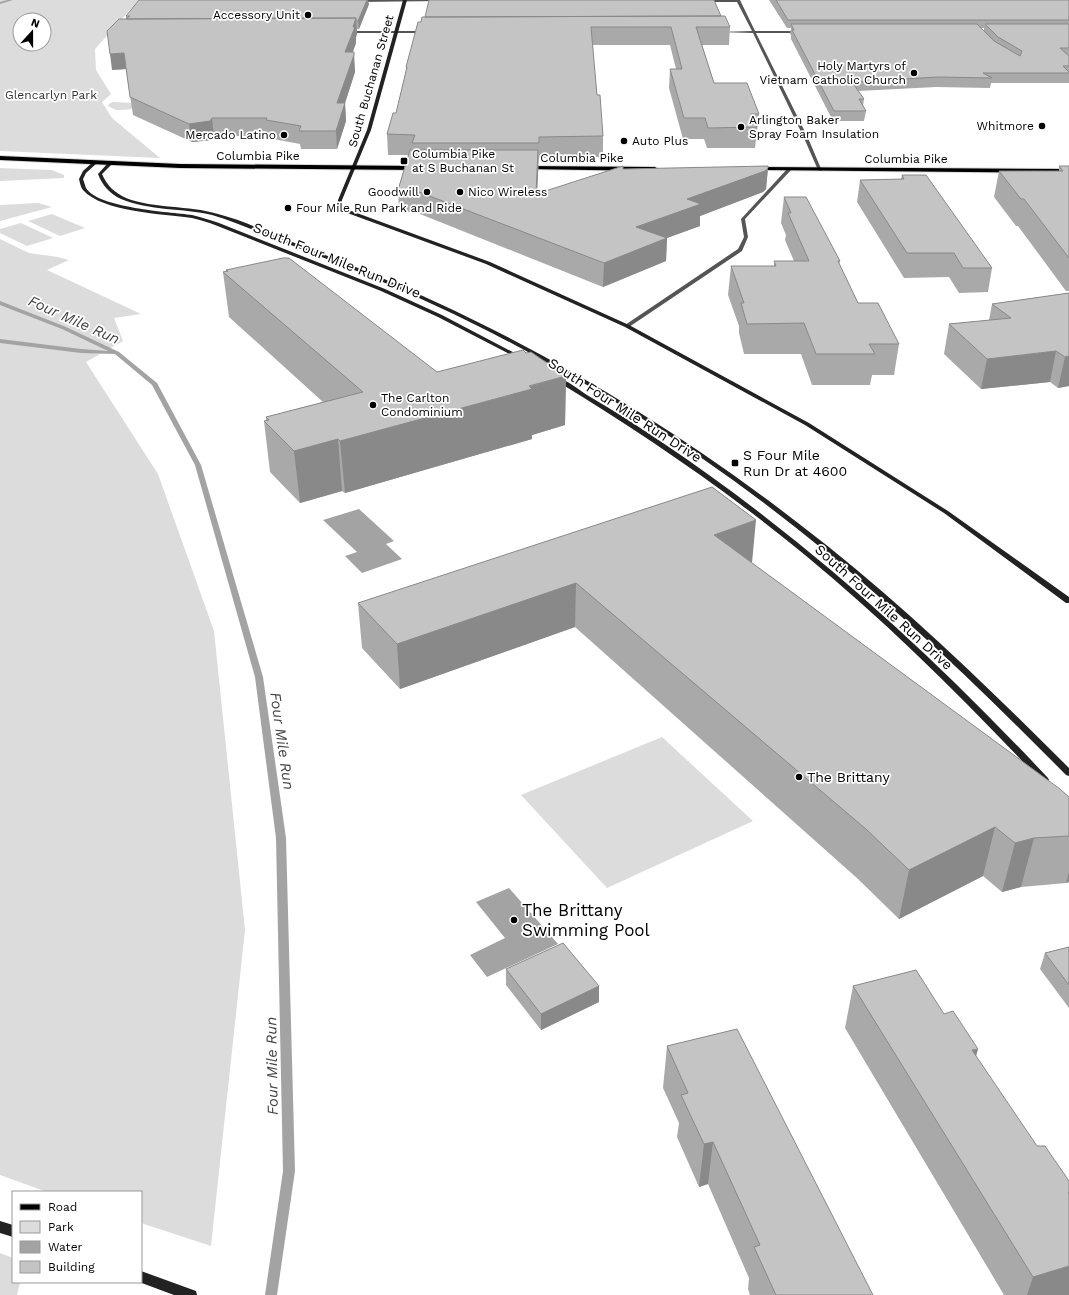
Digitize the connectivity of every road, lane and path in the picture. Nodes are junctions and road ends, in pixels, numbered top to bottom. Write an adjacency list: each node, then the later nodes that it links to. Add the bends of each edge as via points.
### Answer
1 (405, 0): 3 (street); 4 (street); 7 (main road, South Buchanan Street)
2 (738, 0): 5 (street); 10 (street)
3 (353, 1)
4 (445, 1)
5 (699, 1)
6 (343, 32): 7 (street)
7 (396, 32): 8 (street); 15 (main road, South Buchanan Street, via 373,119)
8 (426, 32)
9 (717, 32): 10 (street)
10 (753, 32): 11 (street); 21 (street)
11 (804, 32)
12 (0, 158): 13 (main road, Columbia Pike)
13 (95, 163): 14 (main road, Columbia Pike); 24 (main road, South Four Mile Run Drive, via 84,173 81,180 92,195 106,202 138,210 192,217 217,224 383,290 440,316)
14 (110, 164): 15 (main road, Columbia Pike); 27 (main road, South Four Mile Run Drive, via 100,174 103,184 122,198 217,215 335,260 413,293 508,340 639,416 756,494 856,574 1000,703)
15 (354, 167): 16 (main road, Columbia Pike); 23 (main road, via 340,200 344,210 488,263)
16 (427, 168)
17 (520, 168): 18 (main road, Columbia Pike)
18 (659, 169)
19 (747, 169): 20 (main road, Columbia Pike)
20 (790, 170): 21 (main road, Columbia Pike); 23 (street, via 743,218 746,237 740,250)
21 (820, 170): 22 (main road, Columbia Pike)
22 (1069, 171)
23 (627, 326): 26 (main road, via 807,424 946,512)
24 (529, 363)
25 (548, 374): 28 (main road, South Four Mile Run Drive, via 687,462 787,537 885,620 988,719)
26 (1069, 601)
27 (1069, 772)
28 (1048, 783)
29 (0, 1227): 30 (main road)
30 (12, 1232)
31 (142, 1277): 32 (main road)
32 (191, 1295)

